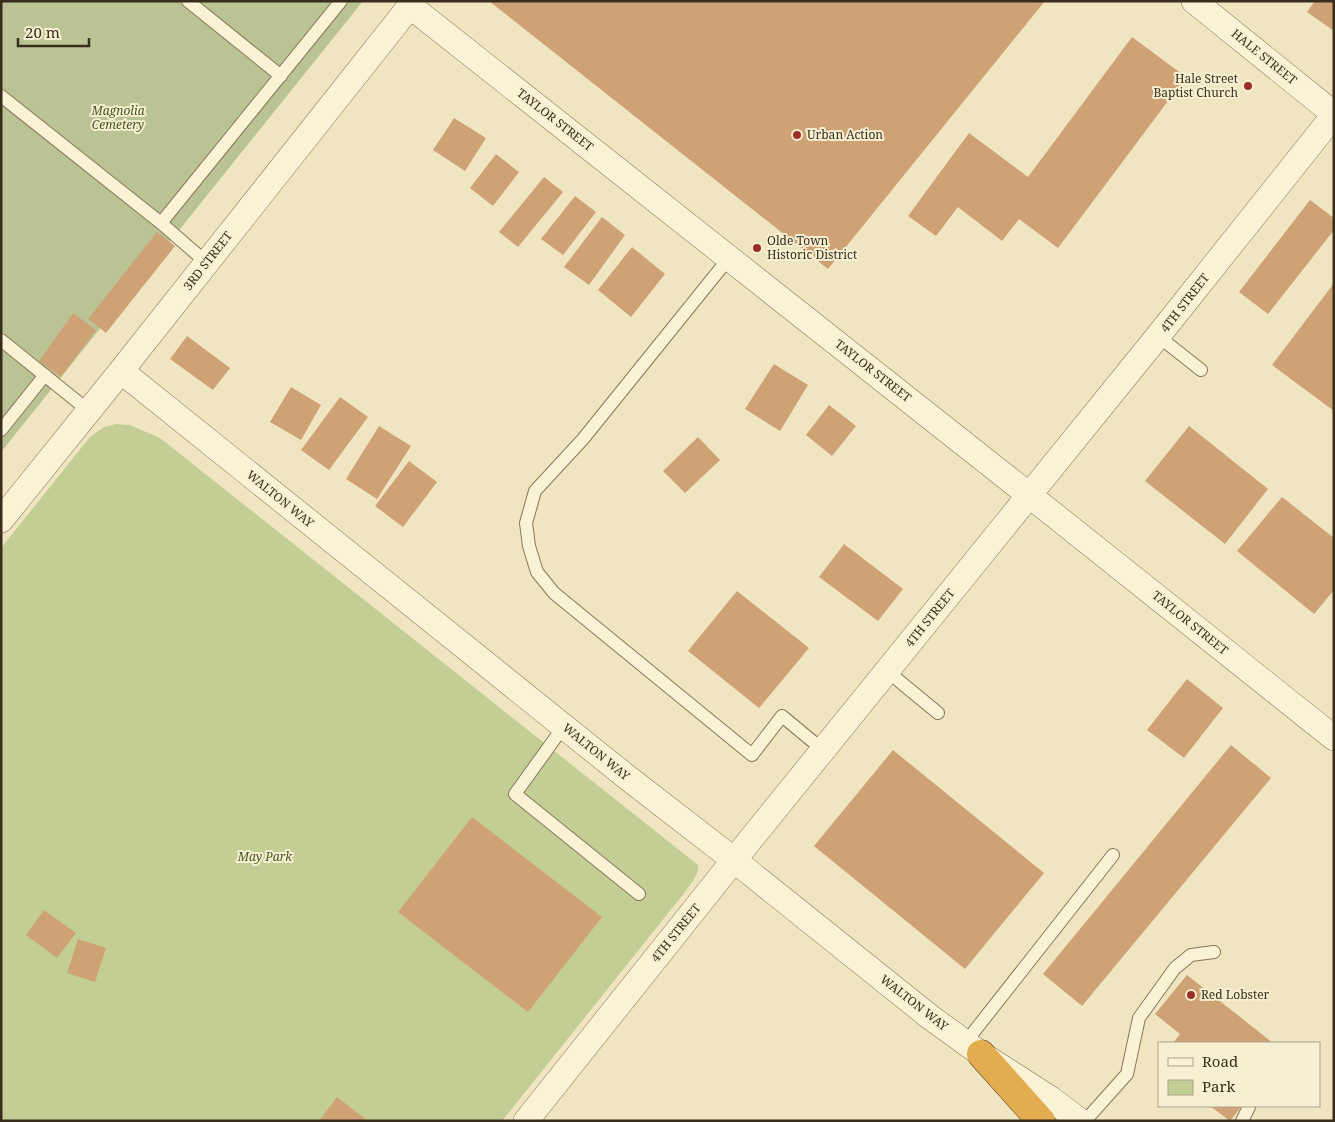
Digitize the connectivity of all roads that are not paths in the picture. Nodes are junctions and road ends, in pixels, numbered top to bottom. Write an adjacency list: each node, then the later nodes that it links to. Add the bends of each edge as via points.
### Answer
1 (188, 1): 5 (lane)
2 (341, 1): 5 (lane)
3 (1194, 1): 7 (street, HALE STREET)
4 (412, 4): 9 (street, TAYLOR STREET); 10 (street, 3RD STREET)
5 (281, 76): 8 (lane)
6 (1, 96): 8 (lane)
7 (1334, 114): 11 (street, 4TH STREET)
8 (161, 224): 10 (lane)
9 (729, 258): 18 (street, TAYLOR STREET); 24 (lane, via 583,439 535,491 526,523 529,546 537,572 554,593 752,755 782,716)
10 (207, 263): 14 (street, 3RD STREET)
11 (1158, 336): 13 (lane); 18 (street, 4TH STREET)
12 (1, 340): 15 (lane)
13 (1201, 370)
14 (121, 371): 16 (street, 3RD STREET); 22 (street, WALTON WAY)
15 (45, 375): 16 (lane); 17 (lane)
16 (89, 411): 19 (street, 3RD STREET)
17 (1, 430)
18 (1029, 495): 20 (street, 4TH STREET); 23 (street, TAYLOR STREET)
19 (1, 520)
20 (887, 671): 21 (lane); 24 (street, 4TH STREET)
21 (938, 713)
22 (564, 726): 26 (street, WALTON WAY); 27 (lane, via 515,794)
23 (1334, 738)
24 (822, 750): 26 (street, 4TH STREET)
25 (1113, 855): 29 (lane)
26 (734, 860): 29 (street, WALTON WAY); 31 (street, 4TH STREET)
27 (639, 894)
28 (1214, 952): 34 (lane, via 1191,954 1175,968 1139,1018 1128,1074)
29 (973, 1048): 32 (highway); 33 (street, WALTON WAY)
30 (1249, 1107): 35 (lane)
31 (526, 1121)
32 (1041, 1121)
33 (1080, 1121)
34 (1086, 1121)
35 (1242, 1121)

